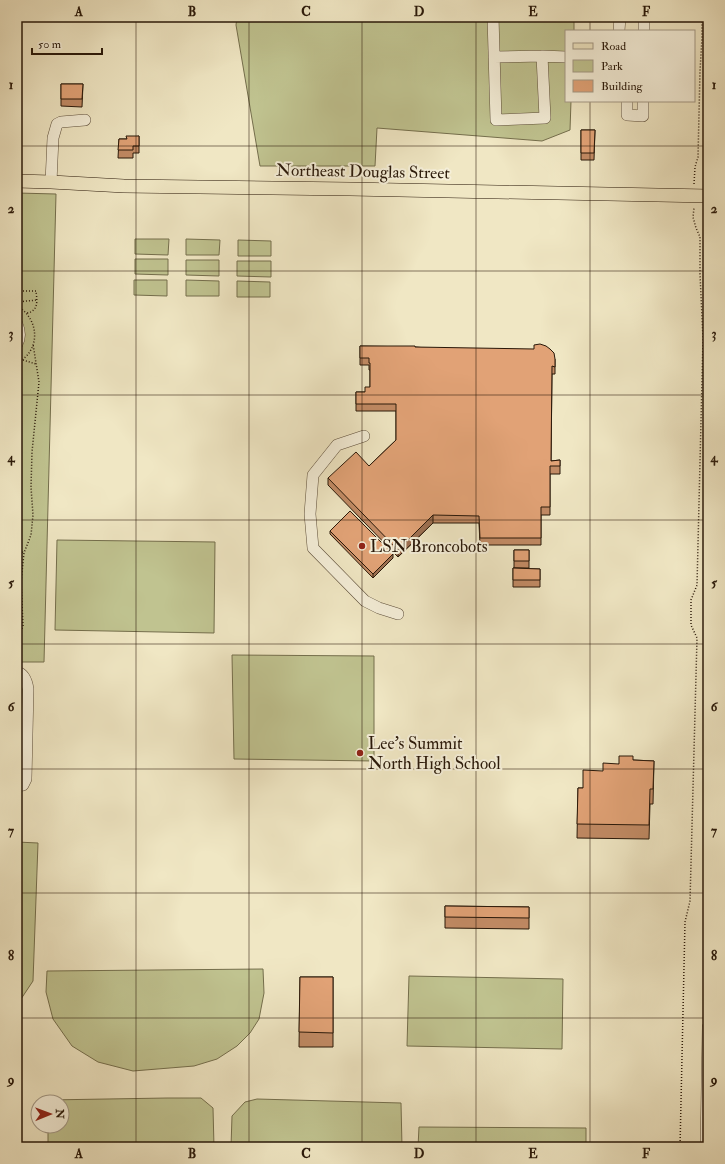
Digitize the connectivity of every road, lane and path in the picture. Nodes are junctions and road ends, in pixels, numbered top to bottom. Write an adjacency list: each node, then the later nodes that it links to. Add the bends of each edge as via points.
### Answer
1 (493, 17): 8 (street)
2 (620, 17): 5 (street)
3 (644, 17): 6 (street)
4 (702, 17): 15 (path, via 698,157)
5 (619, 30)
6 (644, 30)
7 (542, 56): 8 (street); 8 (street, via 545,118 496,120); 9 (street)
8 (494, 57)
9 (565, 57)
10 (627, 102): 11 (street, via 627,115 643,116)
11 (643, 102)
12 (85, 120): 14 (street, via 57,124 53,138)
13 (17, 181): 14 (main road, Northeast Douglas Street)
14 (51, 182): 15 (main road, Northeast Douglas Street, via 124,186)
15 (694, 196): 16 (main road, Northeast Douglas Street); 34 (path, via 694,217 700,237 703,339 697,586 691,600 691,626 697,638 690,901 685,922)
16 (708, 196)
17 (17, 291): 18 (path, via 36,291)
18 (37, 300): 19 (path); 20 (path, via 35,308)
19 (17, 302)
20 (27, 313)
21 (17, 324): 22 (street, via 20,340)
22 (17, 344)
23 (33, 344): 25 (path)
24 (23, 360): 25 (path)
25 (37, 364): 28 (path, via 39,382 31,488 33,515 31,535)
26 (364, 436): 29 (street, via 337,445 313,475 310,514 312,548 365,601)
27 (17, 549): 28 (path)
28 (24, 552): 30 (path, via 21,582 23,626)
29 (398, 614)
30 (17, 636)
31 (17, 672): 32 (street, via 24,676 28,689 26,779 23,785)
32 (17, 786)
33 (708, 1027): 35 (street)
34 (680, 1147)
35 (706, 1147)

